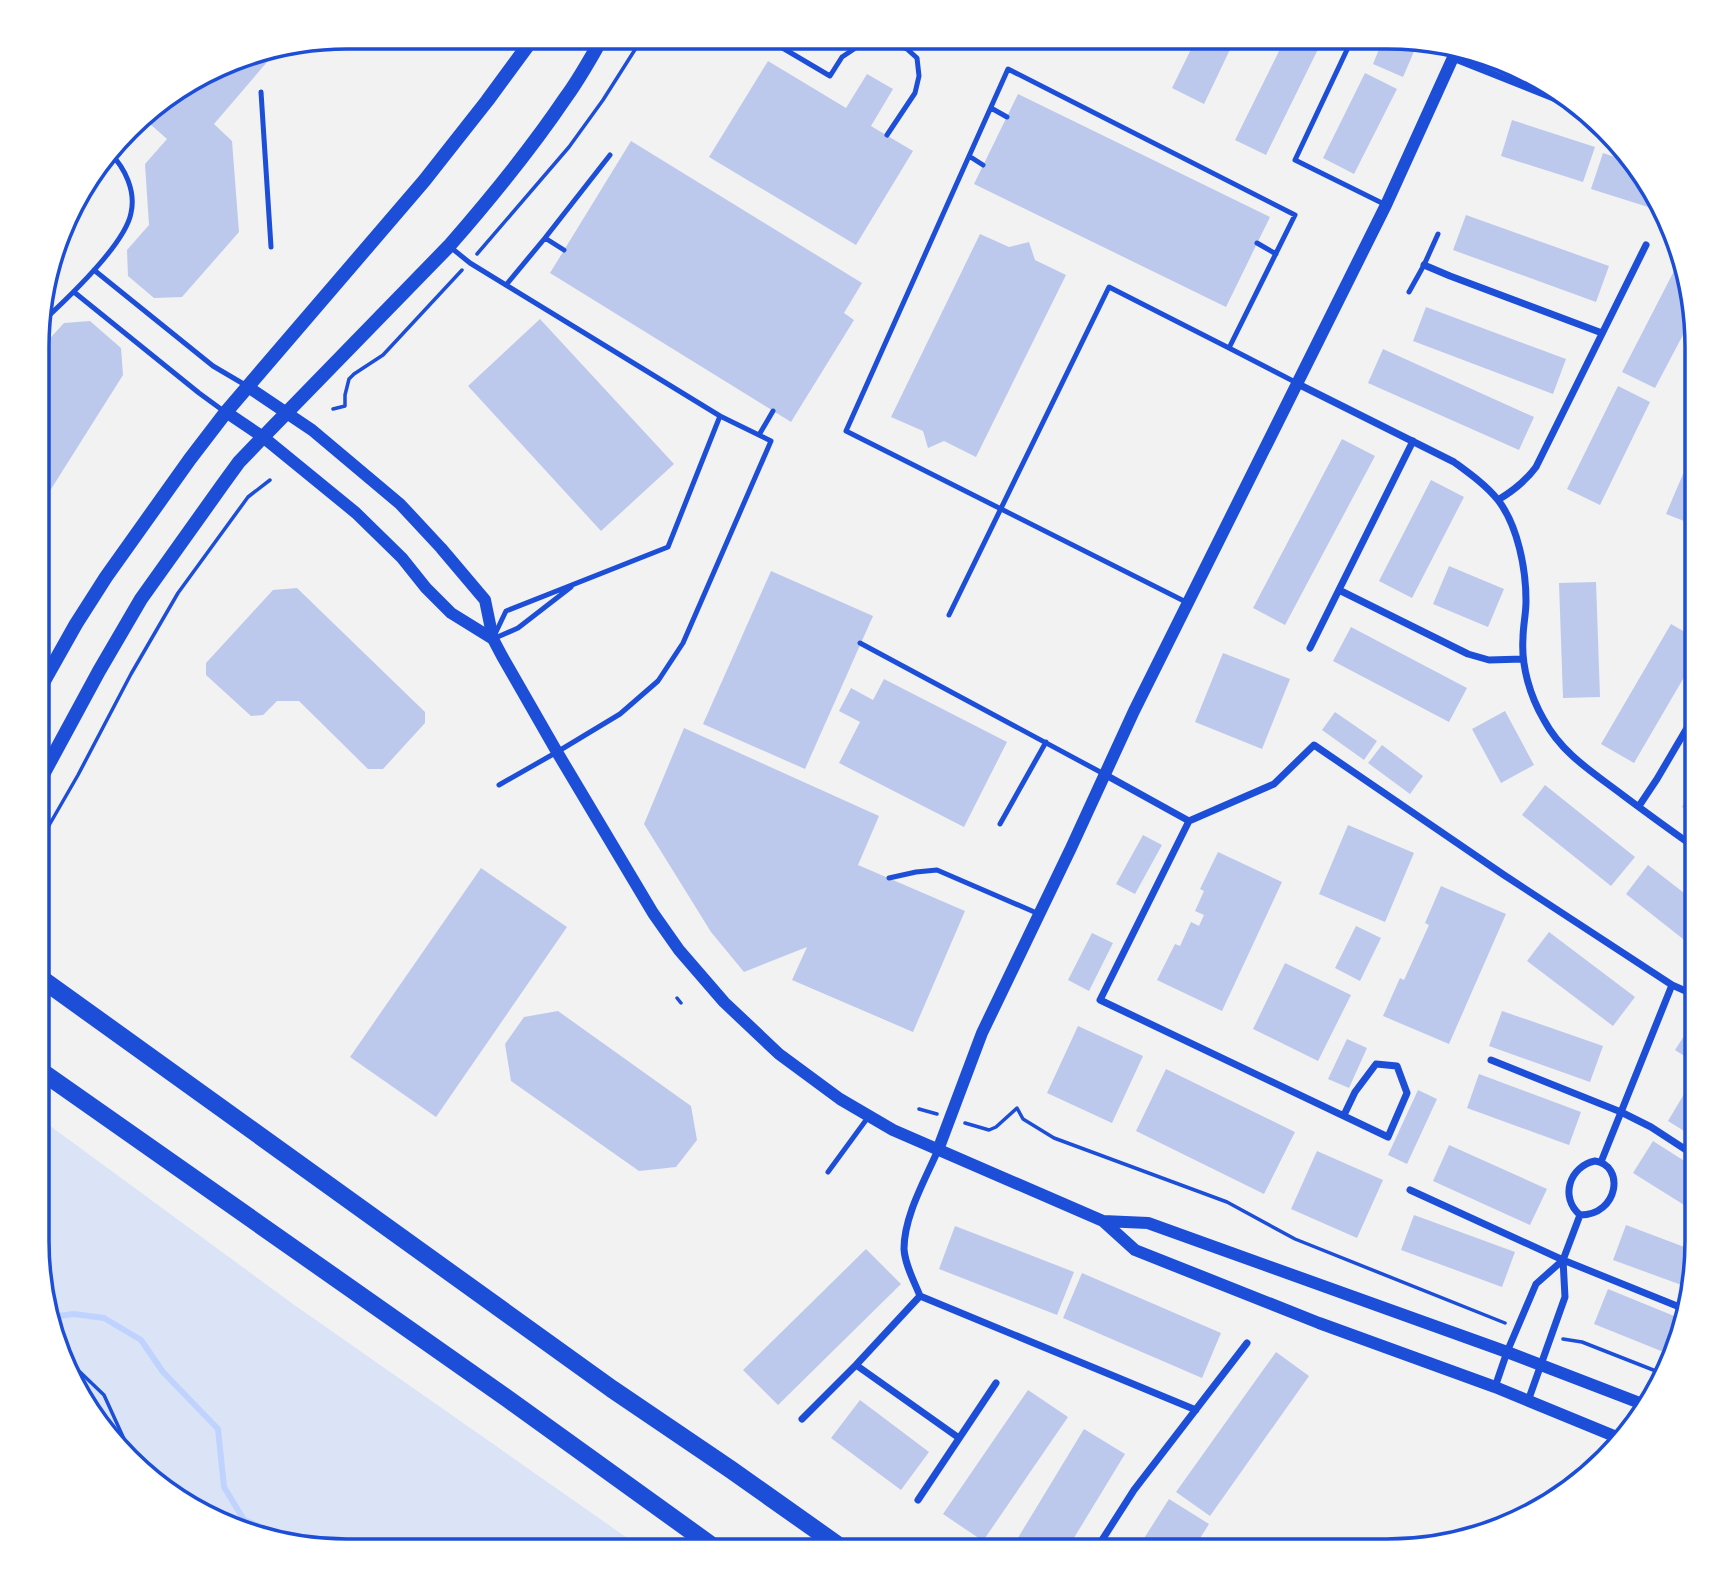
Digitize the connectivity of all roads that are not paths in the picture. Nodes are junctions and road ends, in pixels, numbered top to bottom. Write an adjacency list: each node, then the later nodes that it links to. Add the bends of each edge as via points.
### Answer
1 (525, 49): 36 (main road, via 424,181)
2 (596, 49): 23 (main road, via 533,143)
3 (784, 49): 4 (lane, via 830,76 842,57)
4 (854, 49)
5 (907, 49): 13 (lane, via 917,58 919,76 915,93)
6 (1347, 49): 18 (lane, via 1294,160)
7 (1454, 57): 18 (street)
8 (1472, 62): 9 (street)
9 (1540, 91)
10 (261, 92): 24 (lane)
11 (991, 108): 12 (lane); 15 (lane); 26 (lane, via 1008,69 1295,215)
12 (1007, 117)
13 (887, 135)
14 (610, 155): 20 (lane)
15 (969, 156): 17 (lane); 45 (lane, via 846,431)
16 (116, 159): 28 (lane, via 128,180 131,213 125,229)
17 (983, 165)
18 (1386, 205): 35 (street)
19 (1437, 234): 27 (lane)
20 (545, 238): 25 (lane); 29 (lane)
21 (1257, 243): 26 (lane)
22 (1646, 245): 33 (street)
23 (449, 246): 29 (lane); 39 (main road)
24 (271, 247)
25 (564, 250)
26 (1276, 254): 34 (lane)
27 (1424, 264): 31 (lane); 33 (street)
28 (94, 270): 30 (lane); 36 (lane, via 213,366)
29 (506, 285): 40 (lane)
30 (74, 292): 32 (lane); 38 (lane)
31 (1409, 292)
32 (51, 314)
33 (1602, 333): 44 (street, via 1536,467 1512,492)
34 (1229, 348): 35 (lane); 45 (lane, via 1109,287)
35 (1298, 384): 43 (street); 48 (street)
36 (248, 387): 38 (main road); 39 (street)
37 (773, 411): 41 (lane)
38 (226, 412): 42 (street); 54 (main road, via 106,577)
39 (285, 413): 42 (main road); 50 (street, via 400,504 433,539 485,600)
40 (720, 416): 41 (lane); 46 (lane, via 668,547)
41 (759, 435): 57 (lane, via 771,441 683,643 658,681 620,714)
42 (262, 437): 50 (street, via 356,513 451,612); 58 (main road, via 141,599)
43 (1413, 441): 44 (street, via 1454,462); 47 (street)
44 (1497, 500): 53 (street, via 1516,536 1524,568)
45 (1000, 509): 48 (lane); 49 (lane)
46 (576, 583): 50 (lane, via 518,628); 50 (lane, via 506,611)
47 (1339, 590): 52 (street); 53 (street, via 1468,654 1489,660)
48 (1188, 603): 59 (street)
49 (949, 615)
50 (493, 639): 57 (street)
51 (860, 643): 56 (lane)
52 (1310, 648)
53 (1523, 659): 61 (street, via 1535,701 1557,740 1574,759)
54 (49, 664)
55 (1685, 731): 61 (street)
56 (1046, 743): 59 (lane); 63 (lane)
57 (557, 752): 60 (lane); 74 (street, via 653,913 709,985 779,1054)
58 (49, 763)
59 (1104, 774): 62 (street); 66 (street)
60 (499, 785)
61 (1639, 806): 64 (street)
62 (1189, 821): 68 (street, via 1274,785 1314,745); 73 (street, via 1100,1000)
63 (1000, 824)
64 (1685, 840)
65 (889, 878): 66 (lane, via 937,870)
66 (1040, 914): 76 (street, via 982,1034)
67 (49, 983): 99 (main road, via 611,1389)
68 (1672, 985): 69 (street); 72 (street)
69 (1685, 991)
70 (1490, 1060): 72 (street)
71 (49, 1077): 98 (main road)
72 (1621, 1112): 75 (street); 77 (street)
73 (1344, 1115): 73 (street, via 1376,1064 1397,1066 1407,1093 1388,1137)
74 (869, 1116): 76 (street); 78 (lane)
75 (1685, 1149)
76 (938, 1150): 81 (street); 83 (street, via 908,1221 904,1250)
77 (1601, 1162): 80 (street, via 1584,1164 1570,1181 1569,1199); 80 (street, via 1610,1170 1612,1198 1599,1211)
78 (828, 1172)
79 (1410, 1190): 82 (street)
80 (1580, 1215): 82 (street)
81 (1103, 1221): 86 (street, via 1147,1223); 90 (street, via 1135,1250)
82 (1563, 1260): 84 (street); 86 (street, via 1536,1284); 87 (street, via 1566,1297)
83 (920, 1296): 88 (street); 93 (street)
84 (1677, 1306)
85 (1247, 1343): 93 (street)
86 (1507, 1352): 87 (street); 90 (street)
87 (1540, 1364): 91 (street); 92 (street)
88 (856, 1366): 94 (street); 96 (street)
89 (996, 1383): 96 (street)
90 (1495, 1387): 91 (street)
91 (1528, 1401): 95 (street)
92 (1638, 1402)
93 (1196, 1410): 100 (street)
94 (802, 1419)
95 (1612, 1435)
96 (959, 1438): 97 (street)
97 (918, 1500)
98 (702, 1539)
99 (829, 1539)
100 (1103, 1539)

